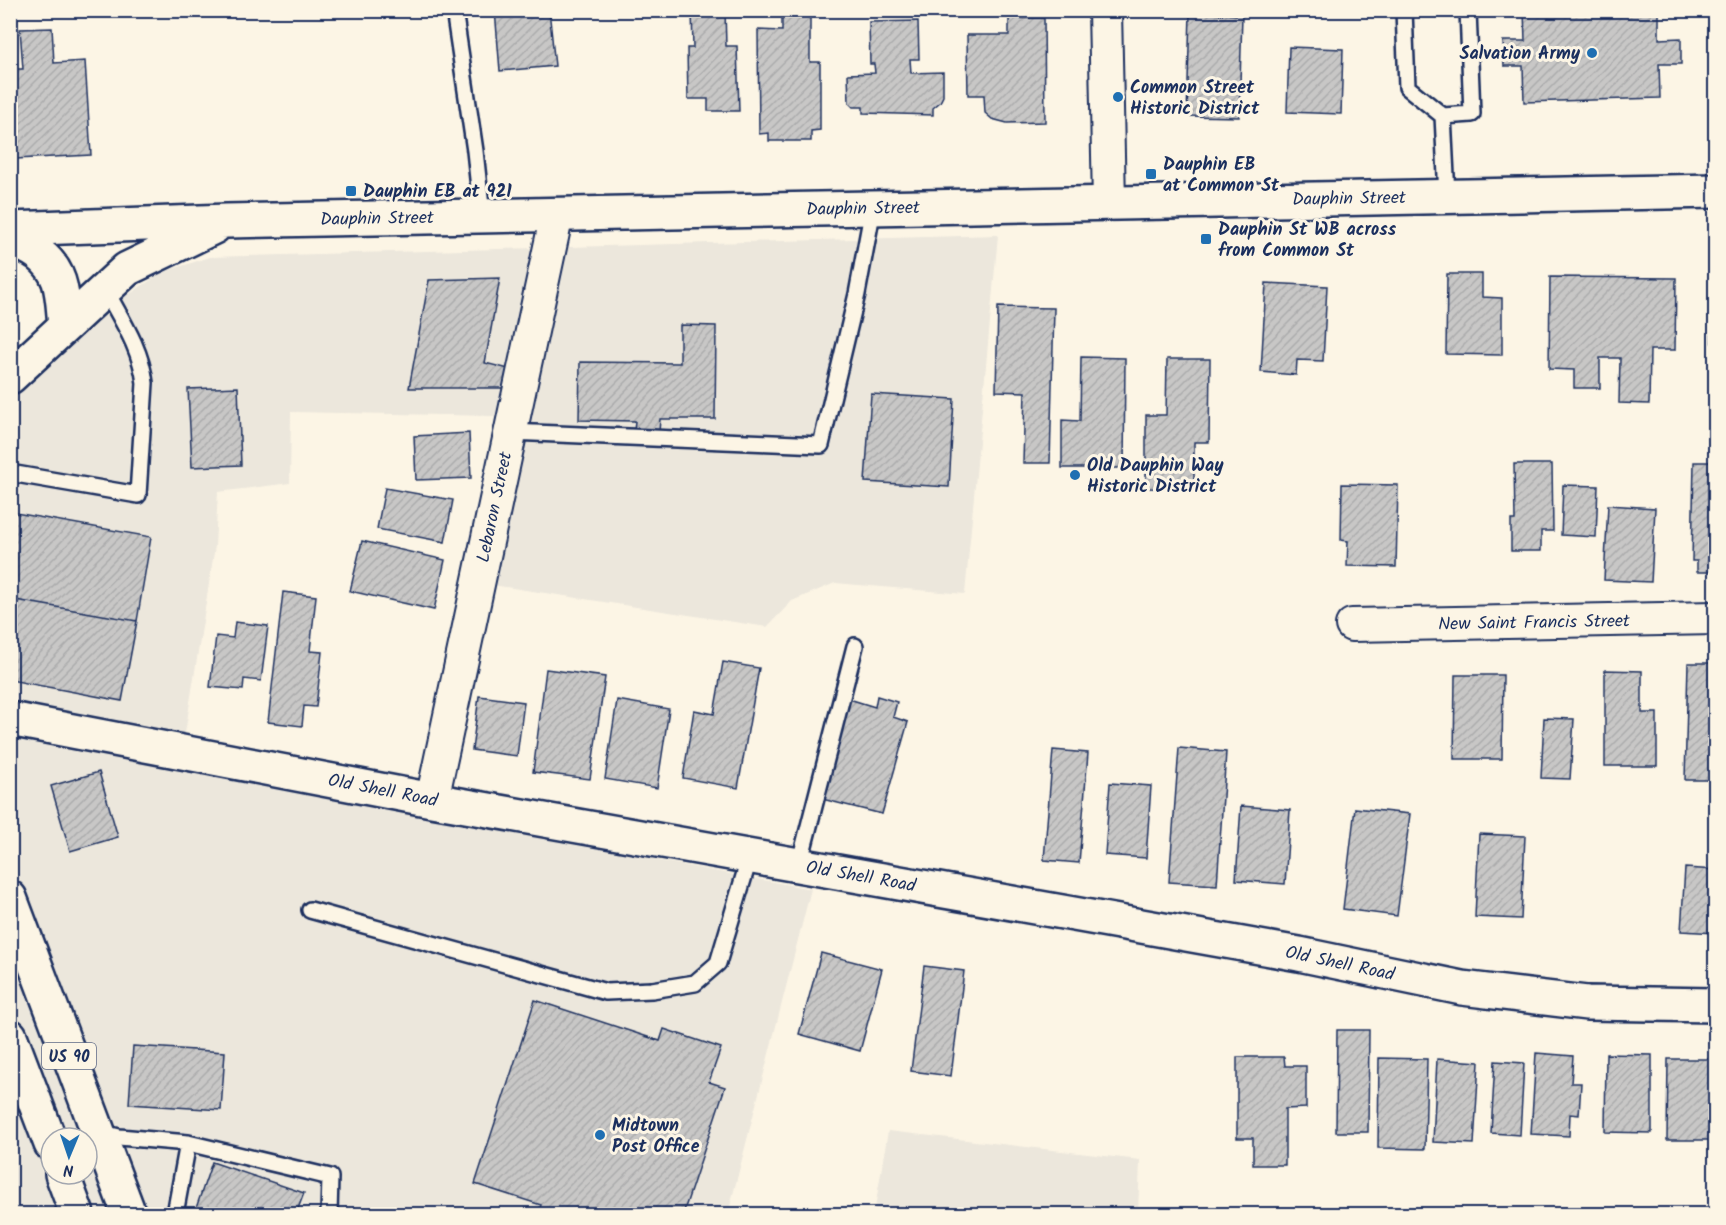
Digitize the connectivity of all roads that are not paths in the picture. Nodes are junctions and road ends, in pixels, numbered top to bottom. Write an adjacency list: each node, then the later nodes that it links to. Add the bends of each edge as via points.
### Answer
1 (454, 10): 11 (lane)
2 (1105, 10): 8 (street)
3 (1404, 10): 5 (lane, via 1407,87)
4 (1468, 10): 5 (lane, via 1472,114)
5 (1443, 116): 7 (lane)
6 (1716, 191): 7 (main road, Dauphin Street)
7 (1447, 196): 8 (main road, Dauphin Street)
8 (1109, 204): 9 (main road, Dauphin Street)
9 (873, 208): 10 (main road, Dauphin Street); 18 (lane, via 821,445)
10 (557, 214): 11 (main road, Dauphin Street); 18 (street, Lebaron Street)
11 (482, 216): 12 (main road, Dauphin Street)
12 (227, 221): 13 (main road, Dauphin Street); 15 (main road, via 127,269)
13 (10, 229)
14 (10, 240): 16 (main road, via 24,243 51,263 61,287)
15 (105, 289): 16 (main road); 19 (lane, via 144,370 138,495)
16 (64, 326): 17 (main road)
17 (10, 377)
18 (510, 432): 24 (street, Lebaron Street)
19 (10, 473)
20 (1716, 618): 21 (street, New Saint Francis Street)
21 (1352, 626)
22 (855, 646): 26 (lane)
23 (10, 719): 24 (main road, Old Shell Road)
24 (432, 800): 25 (main road, Old Shell Road)
25 (750, 856): 26 (main road, Old Shell Road); 28 (lane, via 718,963 695,983 652,990 606,992)
26 (799, 865): 29 (main road, Old Shell Road, via 1299,954 1462,988 1587,1003)
27 (10, 898): 32 (main road, US 90)
28 (310, 910)
29 (1716, 1005)
30 (10, 1036): 31 (main road, US 90)
31 (44, 1126)
32 (95, 1126)
33 (99, 1132): 35 (lane)
34 (99, 1137): 41 (main road, US 90)
35 (195, 1144): 36 (lane); 37 (lane); 42 (lane)
36 (232, 1163)
37 (299, 1169): 38 (lane); 43 (lane, via 330,1177)
38 (272, 1173)
39 (66, 1186): 40 (main road)
40 (77, 1215)
41 (129, 1215)
42 (176, 1215)
43 (329, 1215)

